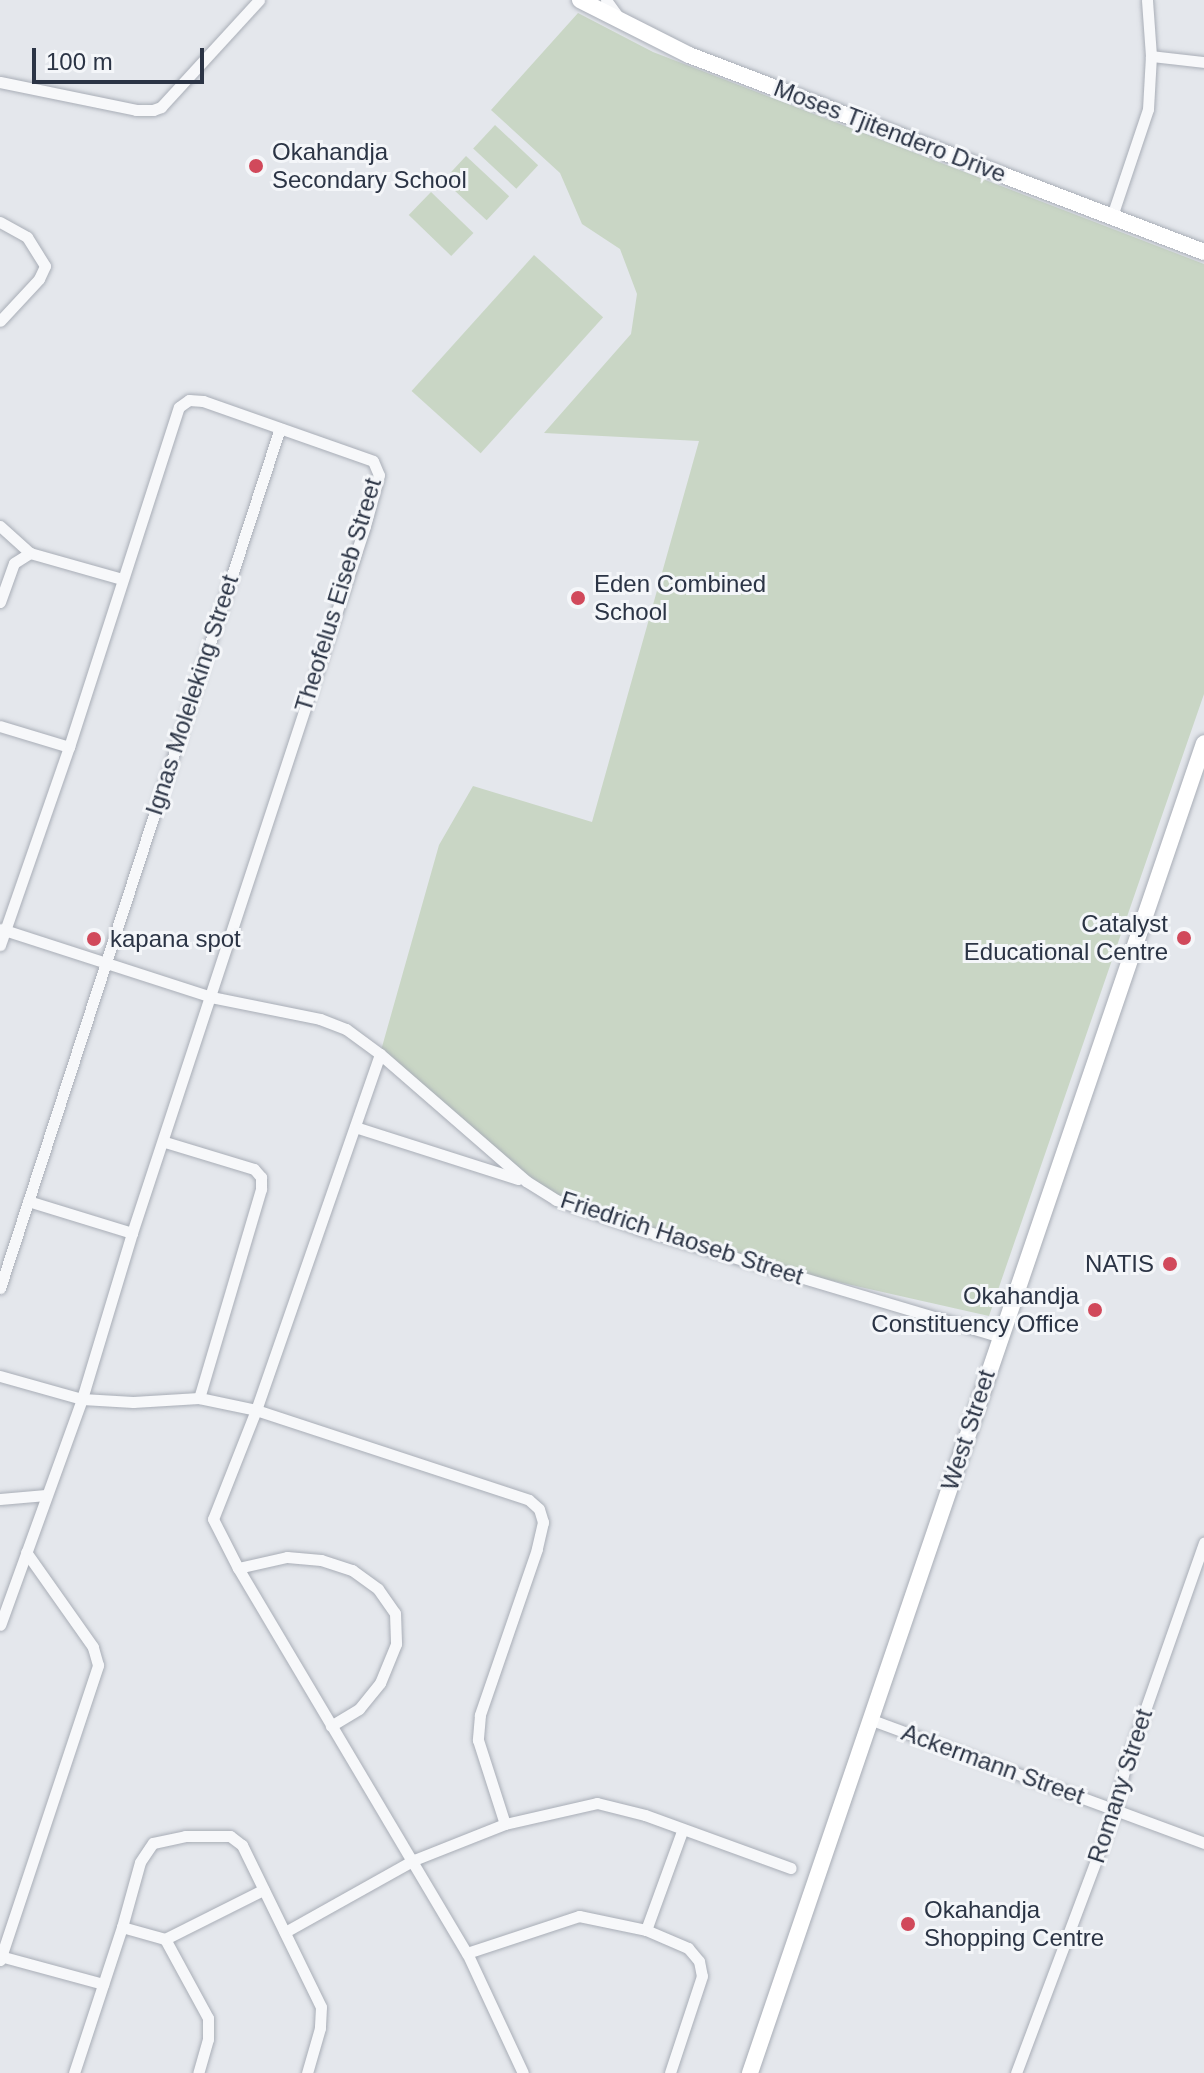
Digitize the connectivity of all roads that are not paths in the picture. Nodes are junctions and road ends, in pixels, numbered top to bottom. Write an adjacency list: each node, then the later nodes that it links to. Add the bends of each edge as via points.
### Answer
1 (259, 0): 8 (street, via 153,110)
2 (580, 0): 5 (street, Moses Tjitendero Drive)
3 (606, 0): 5 (street)
4 (1147, 0): 6 (street)
5 (623, 23): 9 (street, Moses Tjitendero Drive, via 689,55)
6 (1151, 56): 7 (street); 9 (street, via 1148,109)
7 (1204, 62)
8 (0, 82)
9 (1112, 216): 11 (street, Moses Tjitendero Drive)
10 (0, 222): 12 (street, via 27,237 45,266)
11 (1204, 252)
12 (0, 321)
13 (280, 428): 16 (street, Theofelus Eiseb Street, via 203,401 189,400 179,407); 23 (street, Ignas Moleleking Street); 24 (street, Theofelus Eiseb Street, via 366,456 379,475)
14 (0, 526): 15 (street)
15 (30, 553): 16 (street); 17 (street, via 14,563)
16 (122, 579): 20 (street, Theofelus Eiseb Street)
17 (0, 602)
18 (0, 726): 20 (street)
19 (1204, 743): 32 (street, West Street)
20 (69, 747): 21 (street, Theofelus Eiseb Street)
21 (2, 930): 22 (street, Theofelus Eiseb Street); 23 (street, Friedrich Haoseb Street)
22 (0, 945)
23 (105, 963): 24 (street, Friedrich Haoseb Street); 29 (street, Ignas Moleleking Street)
24 (211, 997): 25 (street, Friedrich Haoseb Street, via 320,1019 346,1029); 27 (street)
25 (380, 1054): 26 (street); 28 (street, Friedrich Haoseb Street)
26 (355, 1127): 28 (street); 36 (street)
27 (165, 1142): 30 (street); 34 (street, via 254,1169 261,1177)
28 (526, 1181): 32 (street, Friedrich Haoseb Street, via 556,1200 639,1229)
29 (28, 1201): 30 (street); 31 (street, Ignas Moleleking Street)
30 (132, 1233): 35 (street)
31 (0, 1288)
32 (998, 1336): 43 (street, West Street)
33 (0, 1376): 35 (street)
34 (199, 1398): 35 (street); 36 (street)
35 (82, 1399): 37 (street)
36 (256, 1410): 41 (street, via 213,1519); 46 (street, via 529,1500 539,1509 543,1522 537,1549 480,1715 478,1740)
37 (46, 1495): 38 (street); 40 (street)
38 (0, 1499)
39 (1204, 1543): 45 (street, Romany Street)
40 (26, 1552): 42 (street); 57 (street, via 93,1647 98,1665)
41 (238, 1568): 44 (street); 44 (street, via 287,1557 321,1560 352,1570 378,1589 395,1613 396,1644 380,1683 359,1709)
42 (0, 1625)
43 (872, 1720): 45 (street, Ackermann Street); 64 (street, West Street)
44 (331, 1726): 49 (street)
45 (1115, 1809): 48 (street, Ackermann Street); 65 (street, Romany Street)
46 (505, 1824): 47 (street, via 597,1803); 49 (street)
47 (682, 1831): 50 (street); 53 (street)
48 (1204, 1843)
49 (414, 1860): 54 (street); 56 (street)
50 (791, 1868)
51 (263, 1890): 52 (street, via 242,1845 230,1836 185,1836 153,1843 140,1862); 54 (street); 55 (street)
52 (122, 1927): 55 (street); 58 (street)
53 (646, 1930): 56 (street, via 579,1916); 63 (street, via 688,1948 699,1961 702,1976)
54 (285, 1932): 61 (street, via 321,2007)
55 (165, 1939): 60 (street, via 208,2018)
56 (467, 1953): 62 (street)
57 (0, 1957): 58 (street)
58 (103, 1984): 59 (street)
59 (74, 2073)
60 (198, 2073)
61 (307, 2073)
62 (523, 2073)
63 (670, 2073)
64 (750, 2073)
65 (1016, 2073)

